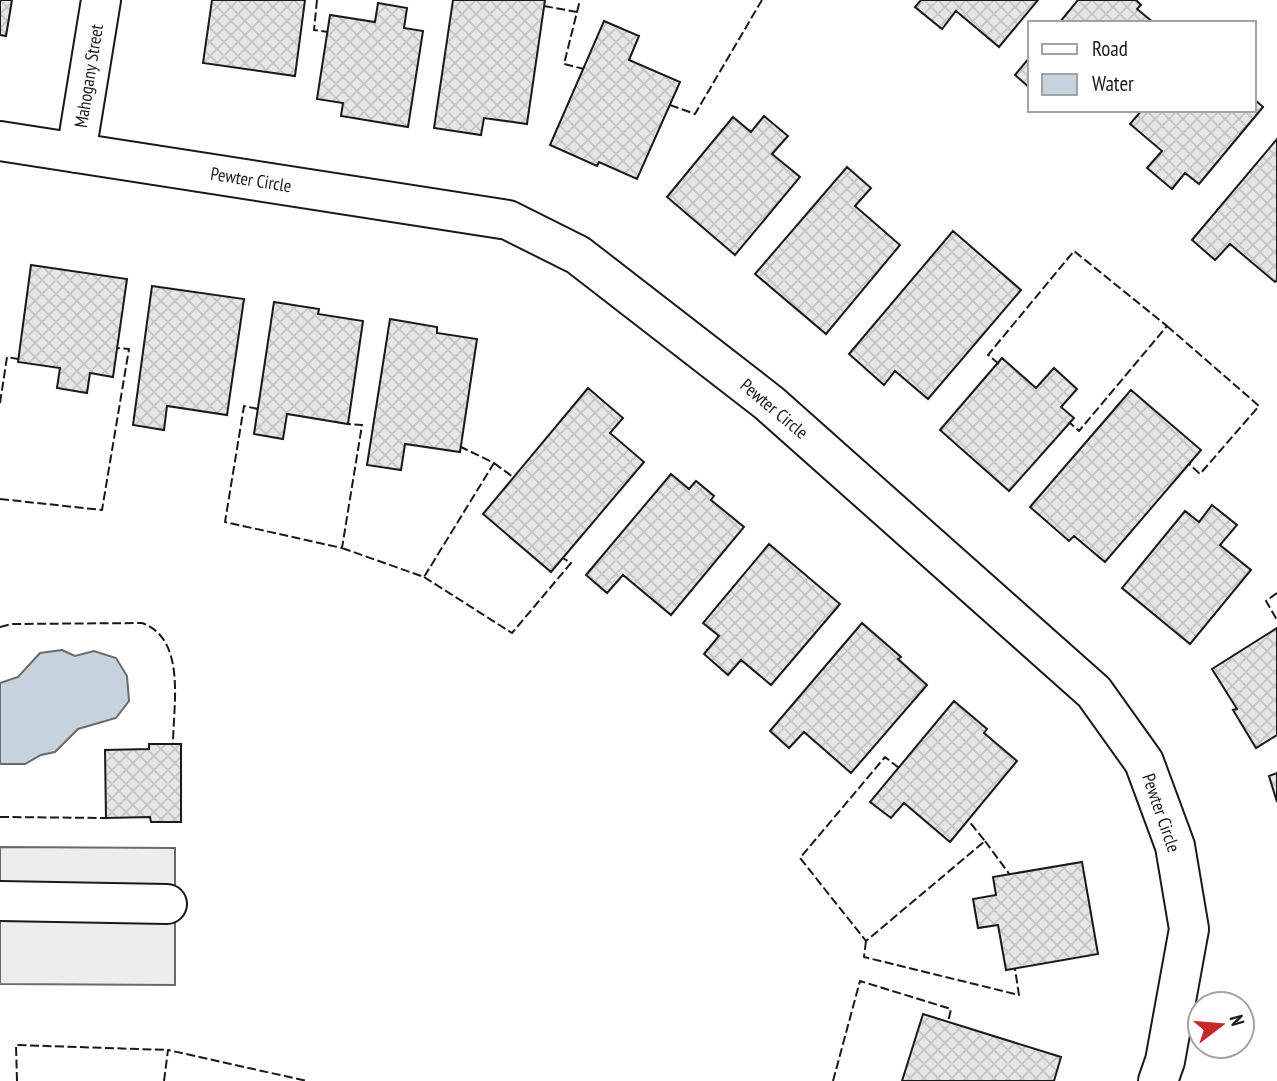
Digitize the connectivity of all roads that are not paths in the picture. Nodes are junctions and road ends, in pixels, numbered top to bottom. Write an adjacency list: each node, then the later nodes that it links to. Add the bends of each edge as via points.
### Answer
1 (101, 0): 3 (street, Mahogany Street)
2 (0, 141): 3 (street, Pewter Circle)
3 (76, 153): 6 (street, Pewter Circle, via 508,220 578,255 769,403 1094,692 1144,762 1175,846 1189,929)
4 (0, 901): 5 (street)
5 (167, 904)
6 (1158, 1081)

